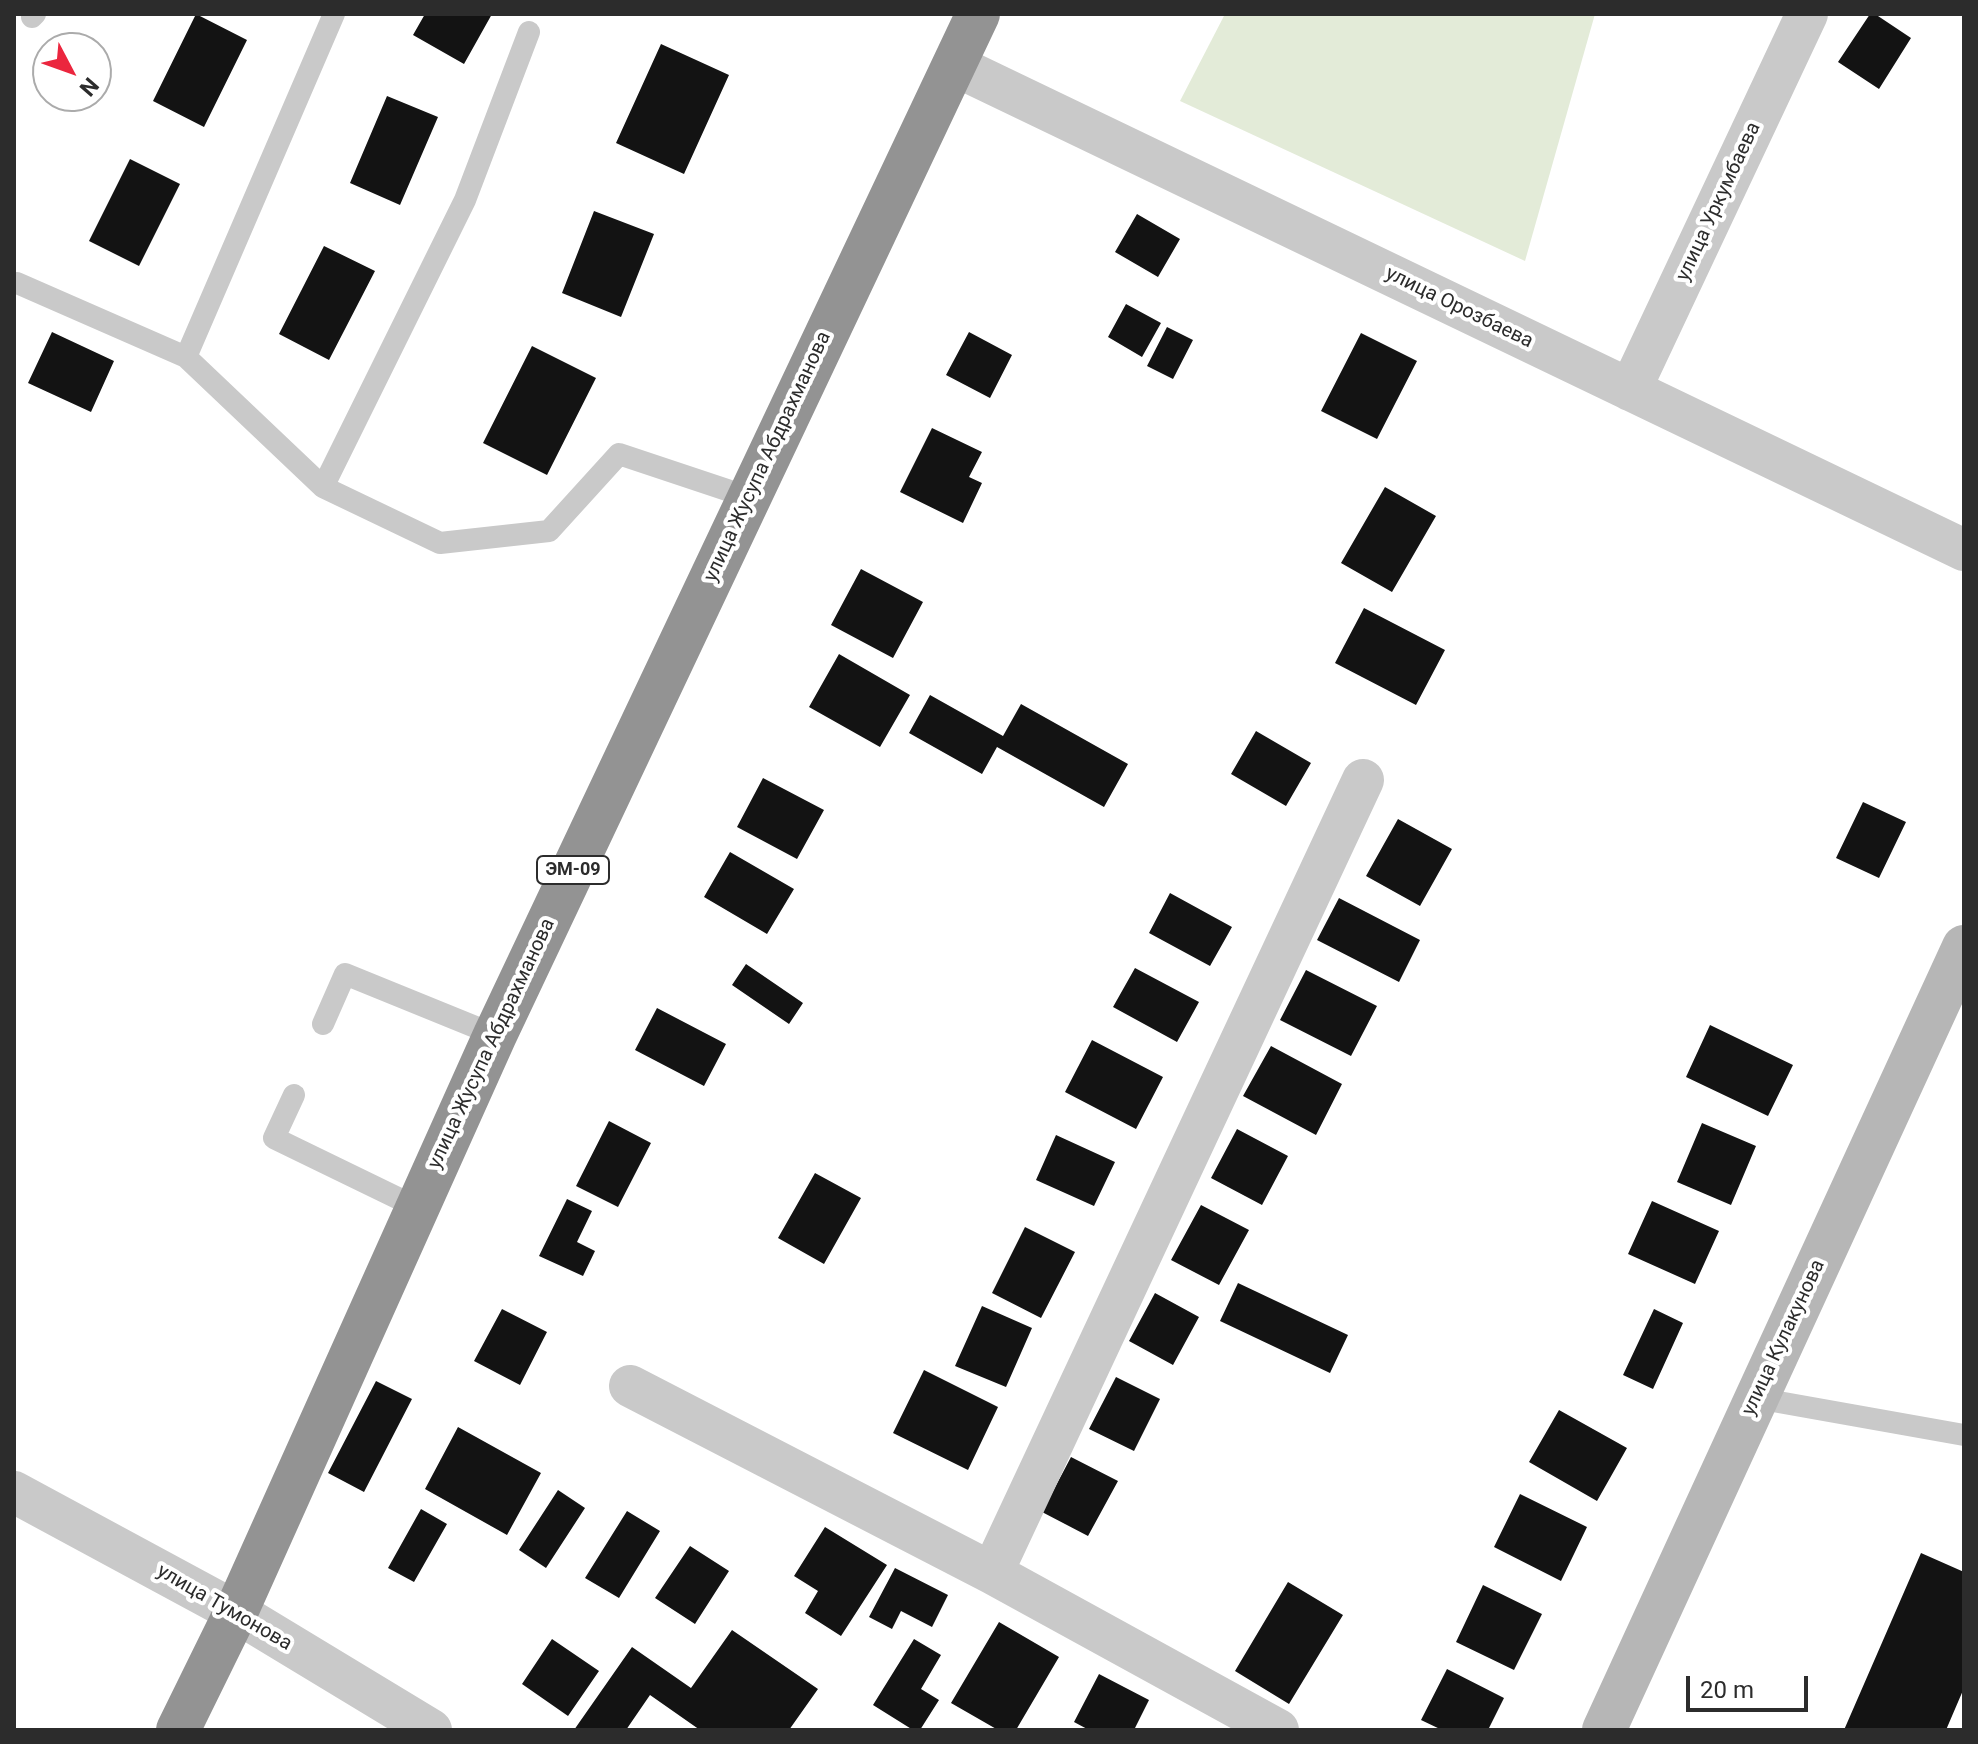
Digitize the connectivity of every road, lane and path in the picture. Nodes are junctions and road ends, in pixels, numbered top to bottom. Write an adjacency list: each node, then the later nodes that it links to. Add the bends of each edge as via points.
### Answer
1 (334, 14): 7 (lane)
2 (978, 14): 5 (highway, улица Жусупа Абдрахманова / ЭМ-09)
3 (1807, 14): 8 (street, улица Уркумбаева)
4 (529, 32): 9 (lane, via 465,200)
5 (954, 65): 8 (street, улица Орозбаева); 10 (highway, улица Жусупа Абдрахманова / ЭМ-09)
6 (17, 283): 7 (lane)
7 (186, 357): 9 (lane)
8 (1630, 390): 11 (street, улица Орозбаева)
9 (323, 487): 10 (lane, via 440,543 549,531 619,454)
10 (748, 497): 15 (highway, улица Жусупа Абдрахманова / ЭМ-09)
11 (1964, 550)
12 (1363, 780): 22 (street)
13 (1964, 947): 19 (street, улица Кулакунова)
14 (323, 1024): 15 (lane, via 345,974)
15 (495, 1035): 17 (highway, улица Жусупа Абдрахманова / ЭМ-09)
16 (294, 1095): 17 (lane, via 274,1138)
17 (416, 1207): 23 (highway, улица Жусупа Абдрахманова / ЭМ-09)
18 (630, 1386): 22 (street)
19 (1756, 1398): 20 (lane); 27 (street, улица Кулакунова)
20 (1964, 1435)
21 (14, 1492): 23 (street, улица Тумонова)
22 (992, 1573): 26 (street)
23 (236, 1612): 24 (highway, улица Жусупа Абдрахманова / ЭМ-09); 25 (street, улица Тумонова)
24 (178, 1730)
25 (431, 1730)
26 (1278, 1730)
27 (1604, 1730)

